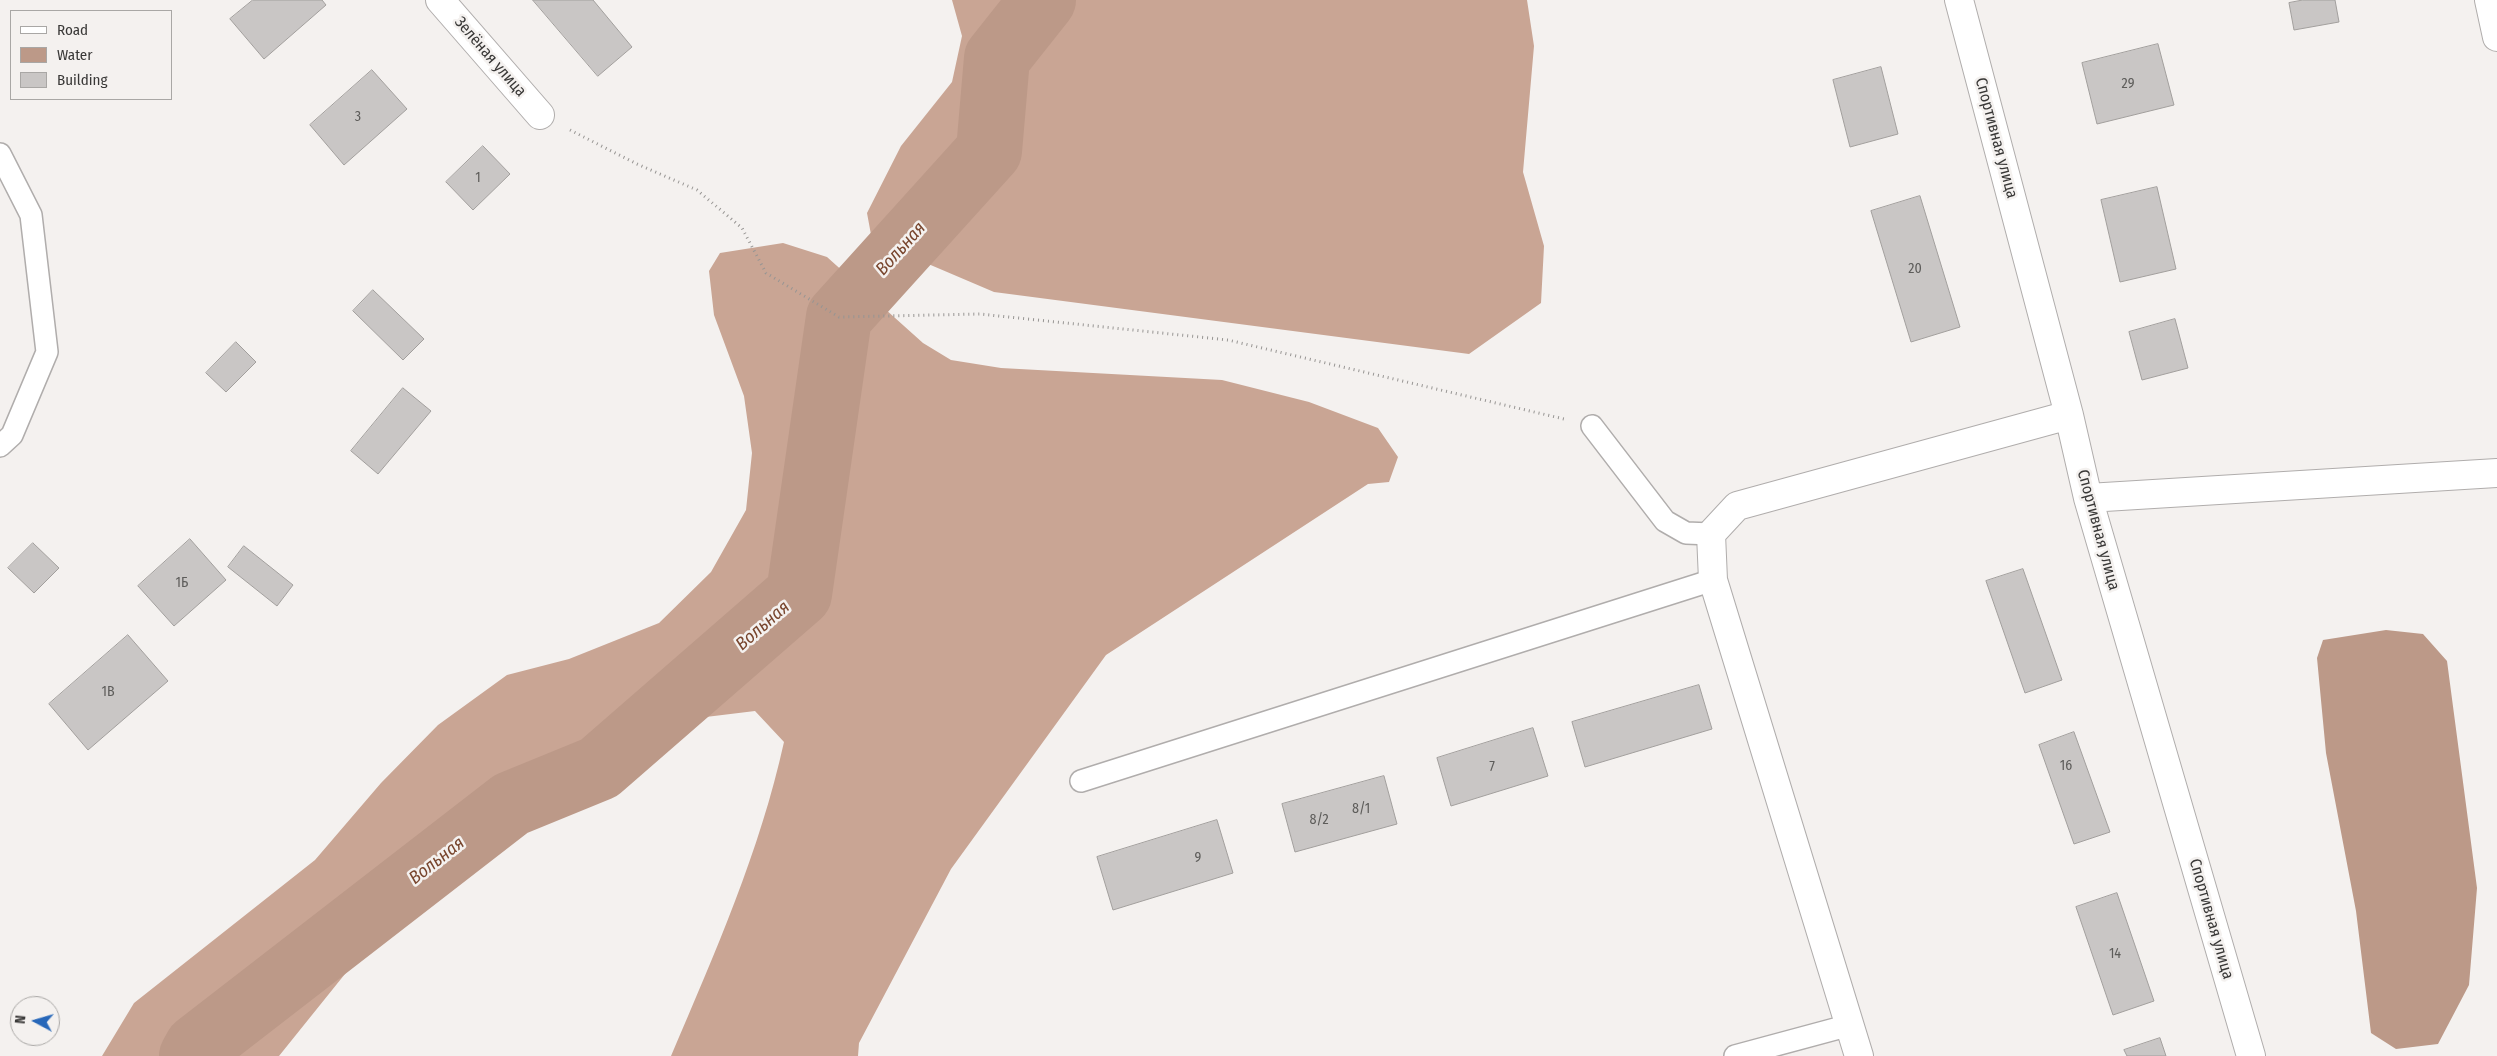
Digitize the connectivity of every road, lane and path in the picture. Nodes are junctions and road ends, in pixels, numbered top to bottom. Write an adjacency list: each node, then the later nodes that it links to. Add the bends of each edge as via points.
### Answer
1 (440, 0): 5 (street, Зелёная улица)
2 (1959, 0): 7 (street, Спортивная улица)
3 (2489, 0): 4 (street)
4 (2497, 37)
5 (540, 114): 8 (path, via 637,164 697,190 742,228 766,273 839,317 980,314 1228,340)
6 (0, 154): 9 (lane, via 31,215 47,352 12,435)
7 (2069, 415): 11 (street, Спортивная улица); 12 (street, via 1738,506)
8 (1592, 426): 12 (lane, via 1665,522 1686,533)
9 (0, 446)
10 (2497, 473): 11 (street)
11 (2088, 498): 18 (street, Спортивная улица)
12 (1711, 534): 13 (street)
13 (1713, 580): 14 (lane); 15 (street)
14 (1081, 781)
15 (1850, 1025): 16 (lane); 17 (street)
16 (1735, 1056)
17 (1859, 1056)
18 (2251, 1056)

